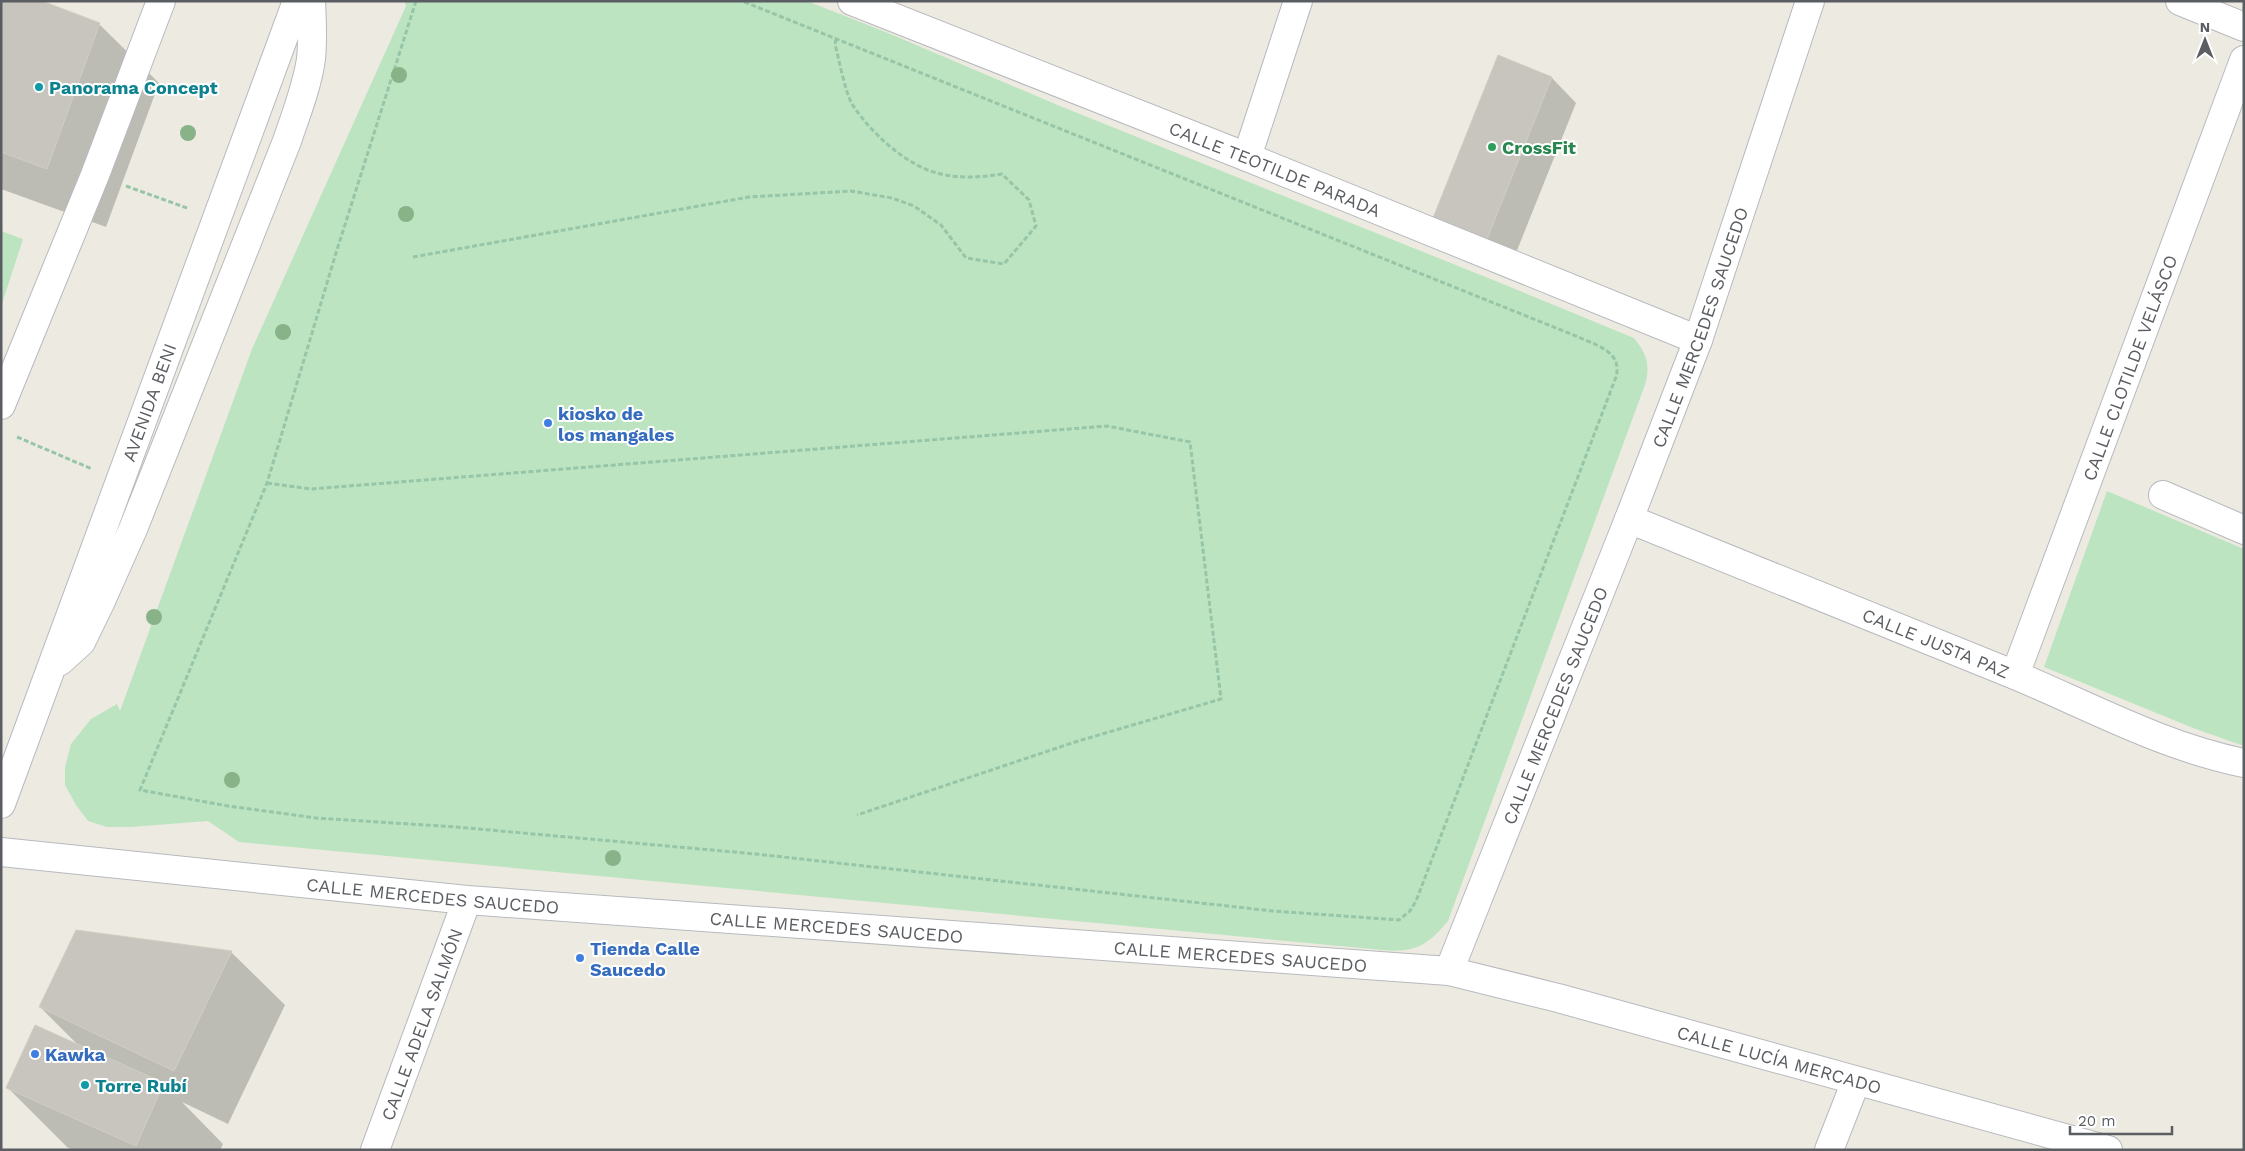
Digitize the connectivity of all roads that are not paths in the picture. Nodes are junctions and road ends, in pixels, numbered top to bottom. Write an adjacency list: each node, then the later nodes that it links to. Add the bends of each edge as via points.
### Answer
1 (161, 1): 12 (street, via 96,175)
2 (297, 1): 16 (street, AVENIDA BENI, via 212,224)
3 (311, 1): 16 (street, via 311,60 287,141 256,221 133,529 100,603 81,642)
4 (852, 1): 10 (street, CALLE TEOTILDE PARADA)
5 (1298, 1): 10 (street)
6 (1810, 1): 11 (street, CALLE MERCEDES SAUCEDO)
7 (2180, 1): 8 (street)
8 (2244, 27)
9 (2244, 60): 17 (street, CALLE CLOTILDE VELÁSCO)
10 (1247, 157): 11 (street, CALLE TEOTILDE PARADA)
11 (1698, 340): 14 (street, CALLE MERCEDES SAUCEDO)
12 (1, 405)
13 (2163, 495): 15 (street)
14 (1629, 519): 17 (street, CALLE JUSTA PAZ); 22 (street, CALLE MERCEDES SAUCEDO)
15 (2244, 530)
16 (52, 668): 19 (street, AVENIDA BENI)
17 (2015, 675): 18 (street, CALLE JUSTA PAZ, via 2156,736)
18 (2244, 763)
19 (1, 804)
20 (1, 852): 21 (street, CALLE MERCEDES SAUCEDO)
21 (467, 900): 22 (street, CALLE MERCEDES SAUCEDO); 24 (street, CALLE ADELA SALMÓN)
22 (1448, 971): 23 (street, CALLE LUCÍA MERCADO, via 1558,998)
23 (1856, 1081): 25 (street); 26 (street, CALLE LUCÍA MERCADO)
24 (375, 1150)
25 (1829, 1150)
26 (2108, 1150)

